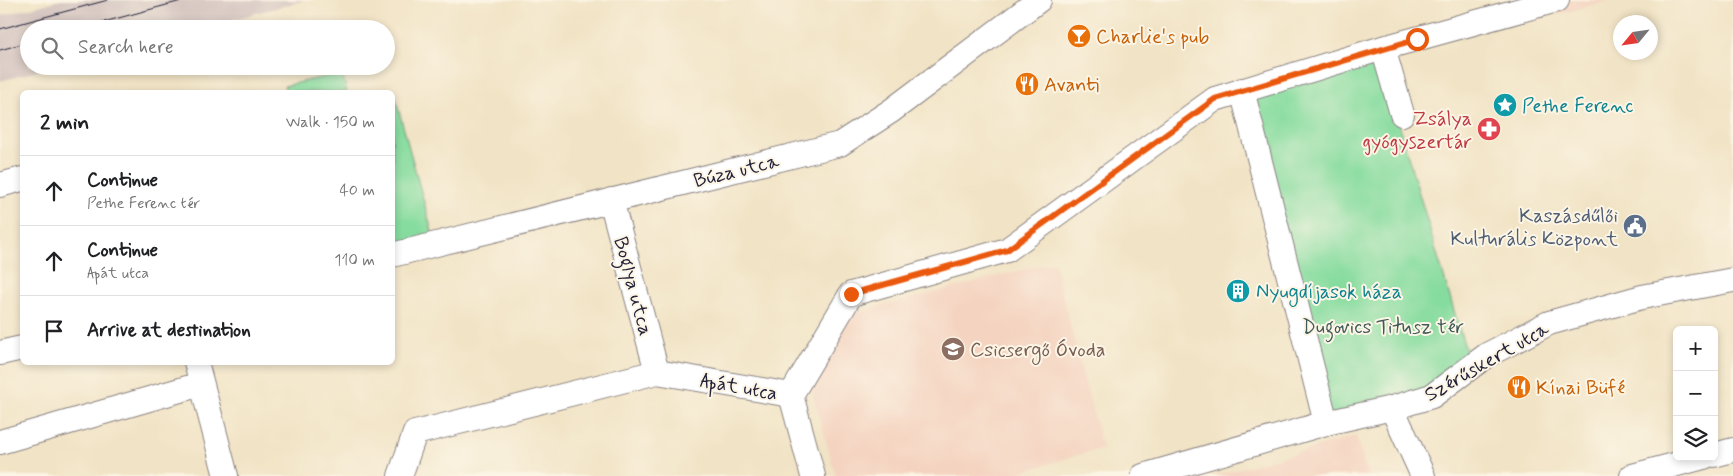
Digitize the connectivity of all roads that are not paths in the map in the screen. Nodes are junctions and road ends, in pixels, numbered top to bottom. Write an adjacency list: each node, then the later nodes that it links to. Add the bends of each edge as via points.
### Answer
1 (1039, 0): 8 (street, Búza utca, via 891,111 840,144)
2 (1557, 0): 3 (street, Apát utca)
3 (1383, 48): 4 (street, Apát utca); 5 (street)
4 (1242, 90): 15 (street, Apát utca, via 1215,99 1007,250 851,294); 17 (street)
5 (1402, 114)
6 (20, 180): 7 (street)
7 (0, 185)
8 (611, 200): 9 (street, Búza utca); 13 (street, Boglya utca)
9 (395, 254)
10 (1733, 280): 16 (street, Szérűskert utca, via 1642,297 1549,323 1487,355 1432,396)
11 (20, 349): 12 (street)
12 (0, 354)
13 (657, 372): 15 (street, Apát utca); 23 (street, Apát utca, via 415,433)
14 (199, 373): 18 (street); 22 (street)
15 (791, 395): 24 (street)
16 (1392, 408): 17 (street, Szérűskert utca); 26 (street)
17 (1326, 422): 25 (street, Szérűskert utca)
18 (0, 442)
19 (1733, 450): 20 (street)
20 (1718, 454)
21 (1689, 461): 27 (street)
22 (226, 476)
23 (400, 476)
24 (813, 476)
25 (1143, 476)
26 (1423, 476)
27 (1632, 476)

